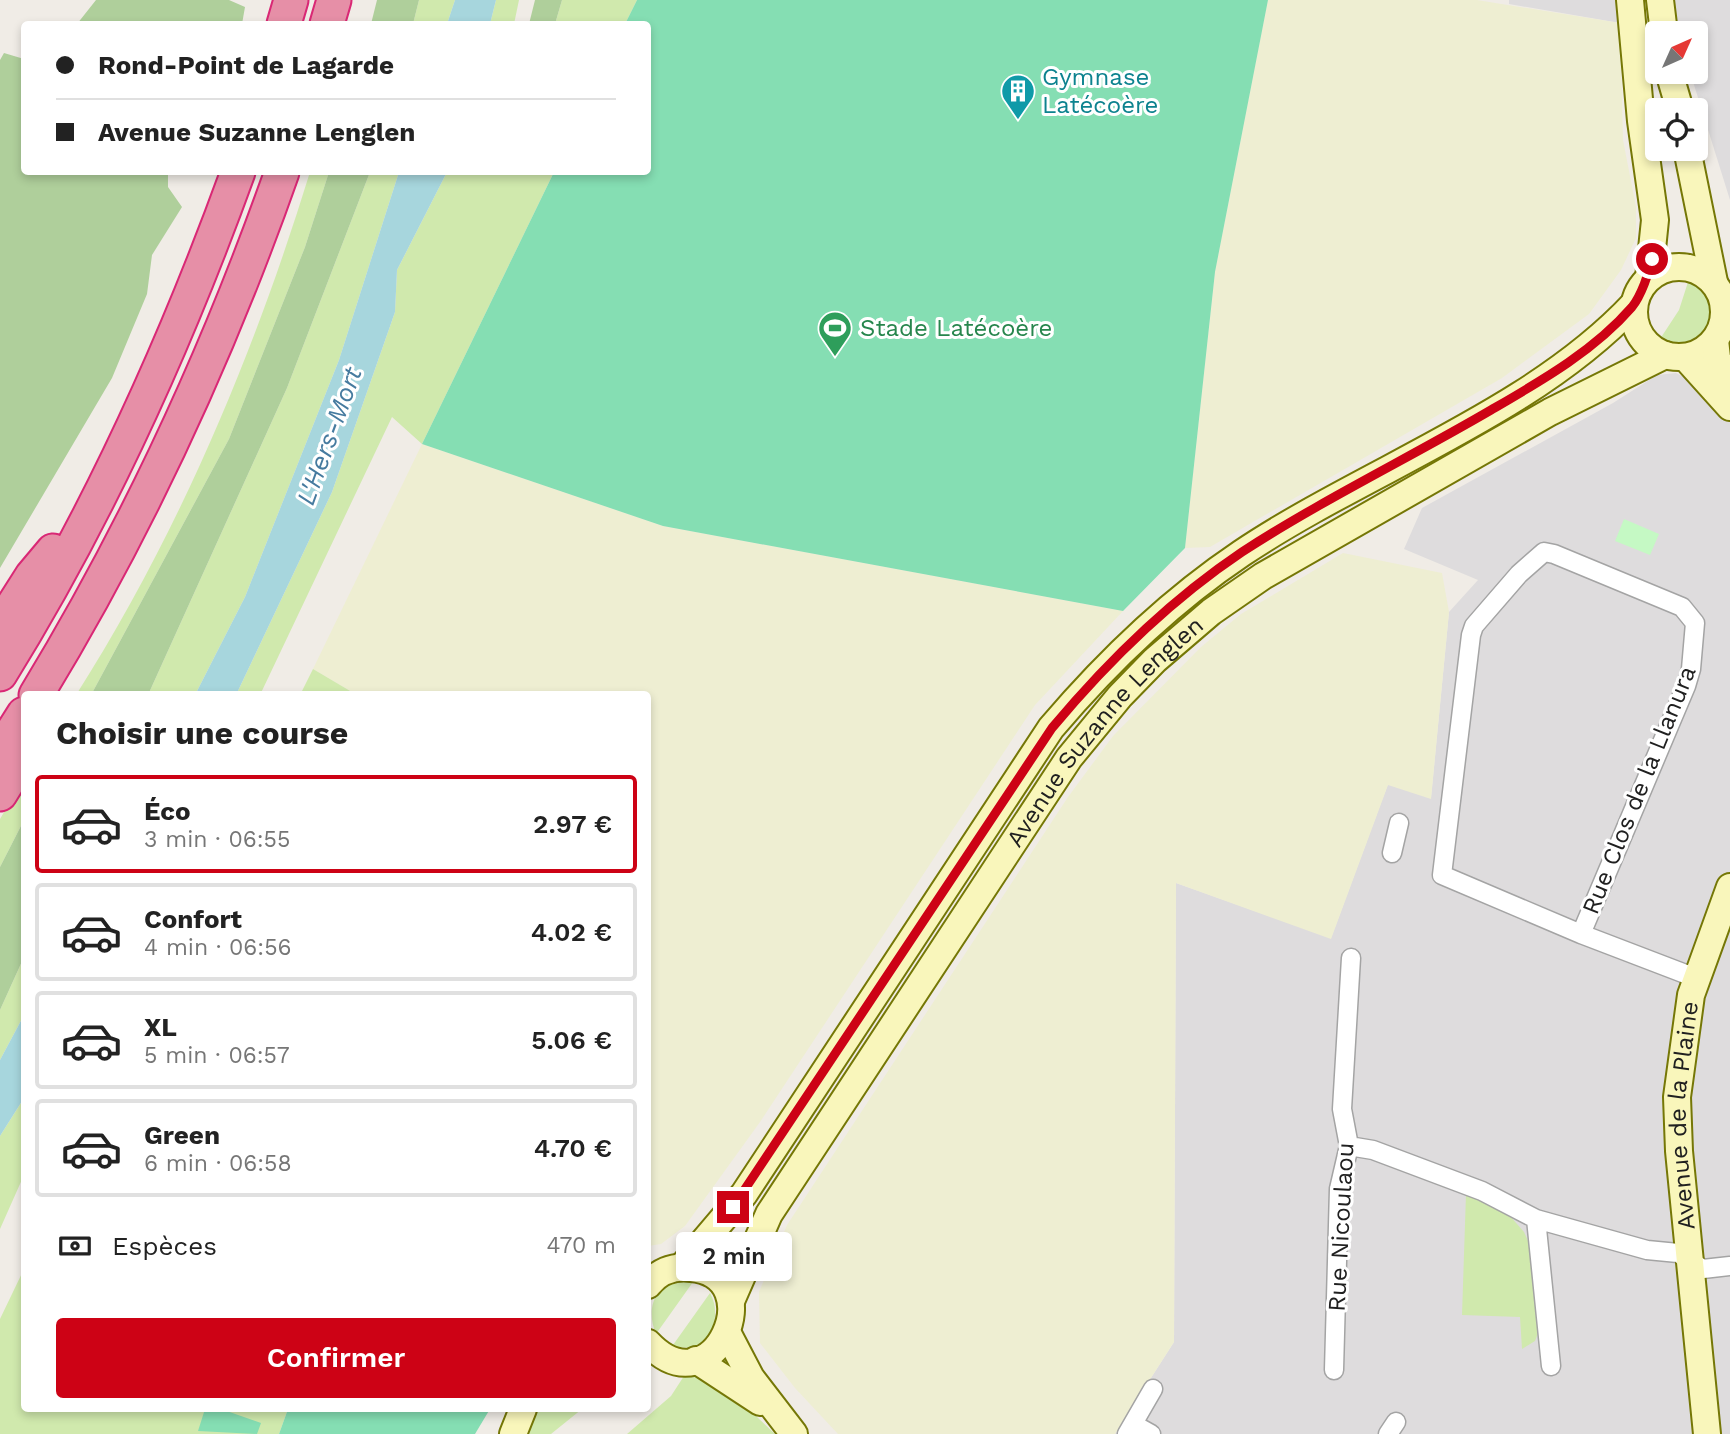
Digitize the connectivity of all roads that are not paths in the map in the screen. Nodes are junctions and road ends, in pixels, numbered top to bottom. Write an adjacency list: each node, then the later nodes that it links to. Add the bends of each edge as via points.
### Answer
1 (291, 0): 5 (highway)
2 (334, 0): 6 (highway)
3 (1630, 0): 11 (street, via 1655,220)
4 (1660, 0): 7 (street)
5 (285, 21)
6 (328, 21)
7 (1663, 21)
8 (1690, 161): 12 (street)
9 (237, 175): 19 (highway, via 192,295 121,455)
10 (281, 175): 18 (highway, via 229,315)
11 (1649, 278): 12 (street, via 1667,268 1686,267); 13 (street)
12 (1720, 286): 14 (street)
13 (1634, 304): 15 (street, via 1642,337 1653,349); 38 (street, Avenue Suzanne Lenglen, via 1597,342 1527,389 1242,552 1115,655 1052,728 744,1194)
14 (1723, 329): 15 (street, via 1705,349); 16 (street, via 1717,358)
15 (1675, 356): 17 (street); 39 (street, Avenue Suzanne Lenglen, via 1550,412 1263,576 1211,612 1146,669 1069,758 769,1214)
16 (1730, 386)
17 (1730, 407)
18 (152, 484): 22 (highway, via 103,581); 23 (highway, via 113,590)
19 (97, 498): 20 (highway, via 32,576); 21 (highway, via 52,587)
20 (0, 626)
21 (0, 674)
22 (38, 691)
23 (62, 691)
24 (21, 719): 25 (highway)
25 (0, 752)
26 (21, 760): 27 (highway)
27 (0, 794)
28 (1399, 823): 29 (street)
29 (1392, 853)
30 (1730, 887): 33 (street, Avenue de la Plaine)
31 (1581, 934): 31 (street, Rue Clos de la Llanura, via 1442,875 1471,635 1519,574 1544,552 1682,607 1695,623 1691,669); 33 (street)
32 (1351, 958): 34 (street, Rue Nicoulaou, via 1342,1109)
33 (1696, 978): 36 (street, Avenue de la Plaine, via 1677,1097)
34 (1349, 1146): 35 (street, via 1373,1150 1482,1191); 44 (street, Rue Nicoulaou, via 1339,1189)
35 (1536, 1219): 36 (street, via 1647,1250 1678,1253); 43 (street)
36 (1690, 1261): 37 (street, via 1703,1269); 52 (street, Avenue de la Plaine)
37 (1730, 1266)
38 (659, 1275): 39 (street, via 697,1268 719,1282)
39 (730, 1301): 40 (street)
40 (728, 1335): 42 (street, via 720,1346); 45 (street)
41 (651, 1346): 42 (street, via 673,1360)
42 (696, 1360): 45 (street)
43 (1551, 1366)
44 (1334, 1370)
45 (746, 1383): 48 (street)
46 (1153, 1389): 49 (street)
47 (522, 1412): 50 (street)
48 (786, 1425)
49 (1130, 1429): 51 (street)
50 (513, 1434)
51 (1151, 1434)
52 (1706, 1434)

